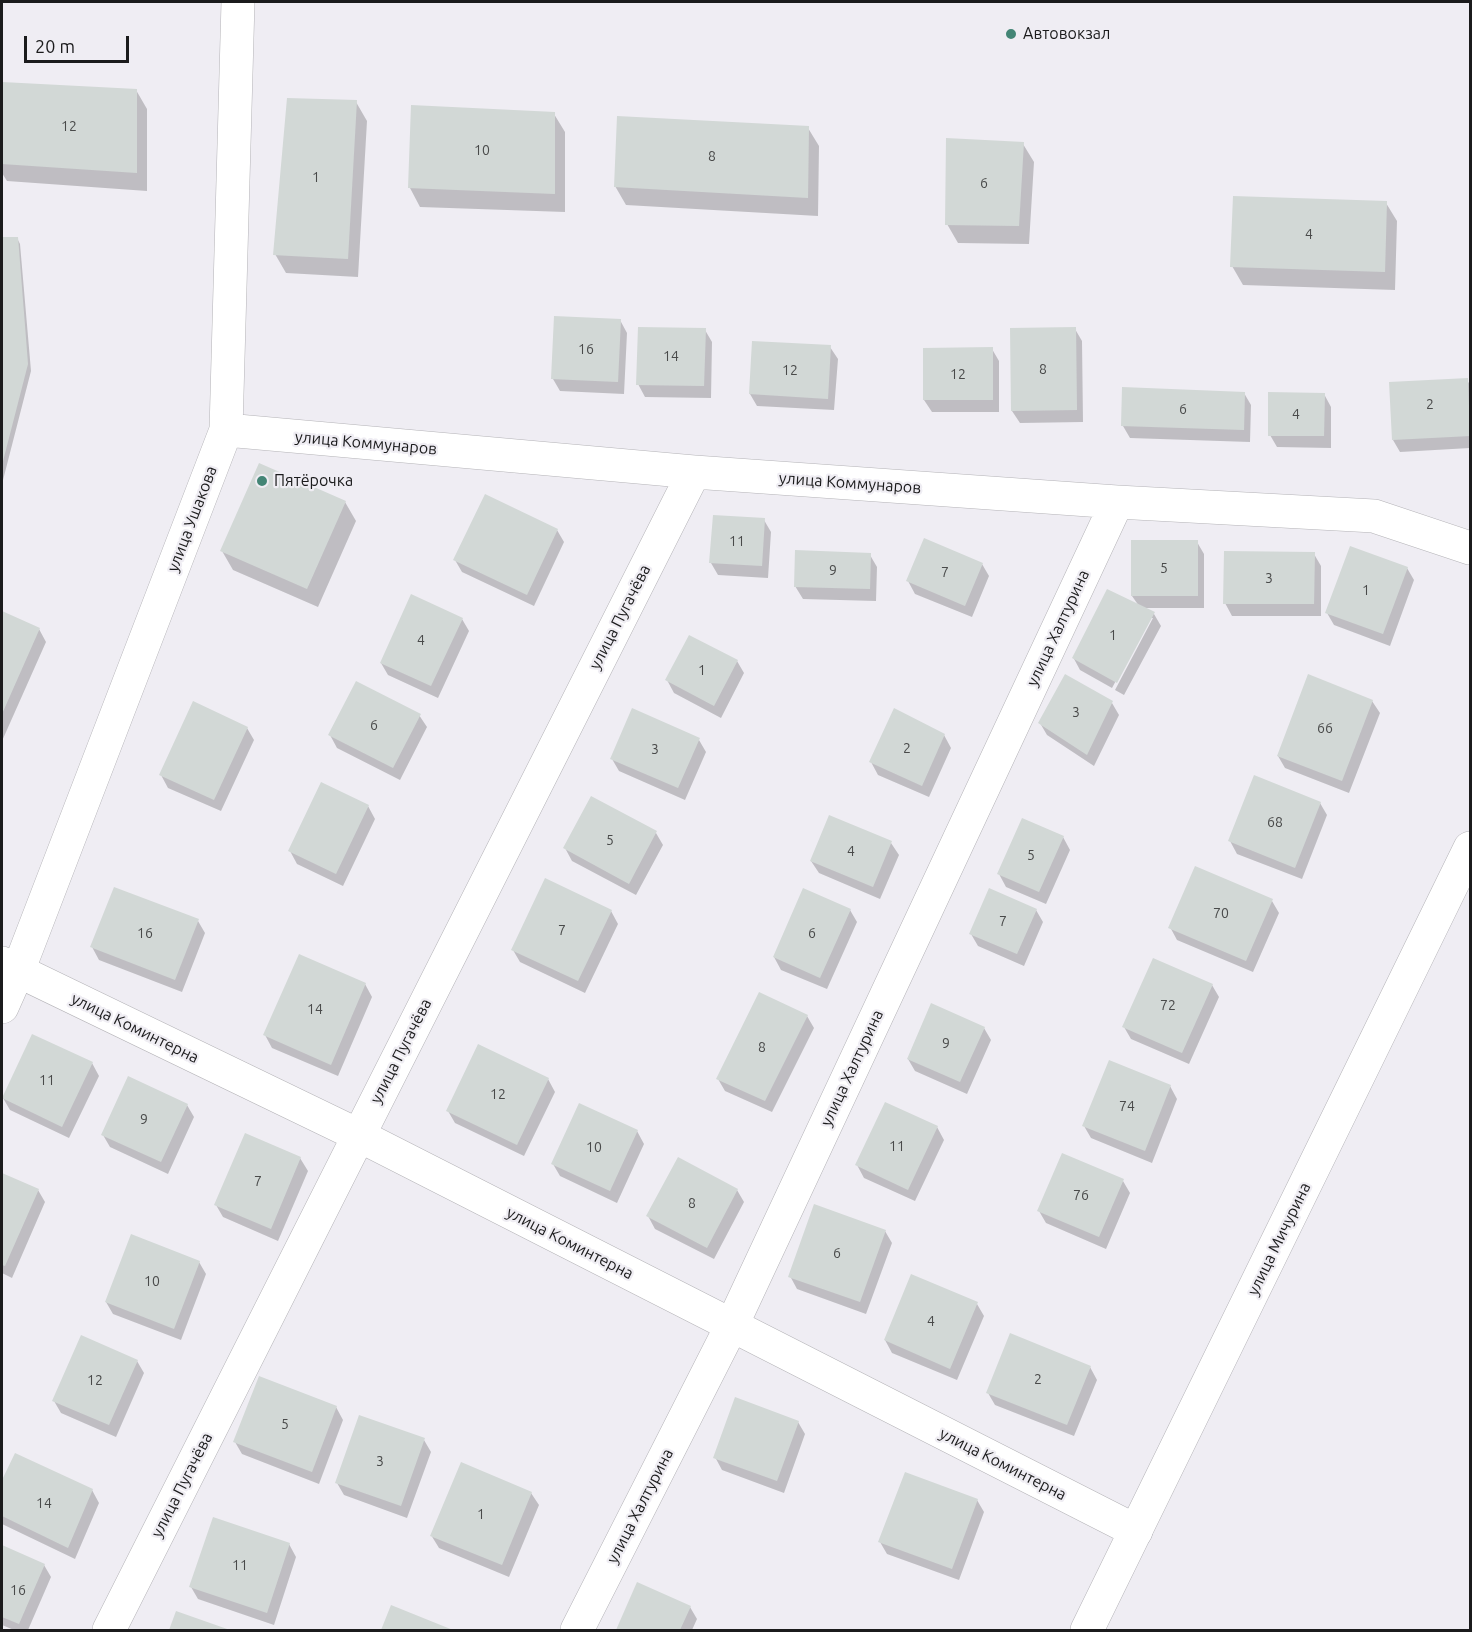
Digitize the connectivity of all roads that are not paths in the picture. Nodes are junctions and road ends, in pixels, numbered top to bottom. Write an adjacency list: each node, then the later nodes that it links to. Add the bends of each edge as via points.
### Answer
1 (238, 2): 2 (street, улица Ушакова)
2 (226, 430): 3 (street, улица Коммунаров); 7 (street, улица Ушакова)
3 (694, 472): 4 (street, улица Коммунаров); 9 (street, улица Пугачёва)
4 (1117, 502): 5 (street, улица Коммунаров, via 1374,516); 10 (street, улица Халтурина)
5 (1470, 548)
6 (1470, 848): 11 (street, улица Мичурина)
7 (10, 967): 8 (street, улица Ушакова); 9 (street, улица Коминтерна)
8 (2, 1007)
9 (358, 1135): 10 (street, улица Коминтерна); 12 (street, улица Пугачёва)
10 (732, 1325): 11 (street, улица Коминтерна); 13 (street, улица Халтурина)
11 (1136, 1532): 14 (street, улица Мичурина)
12 (109, 1630)
13 (577, 1630)
14 (1087, 1630)

